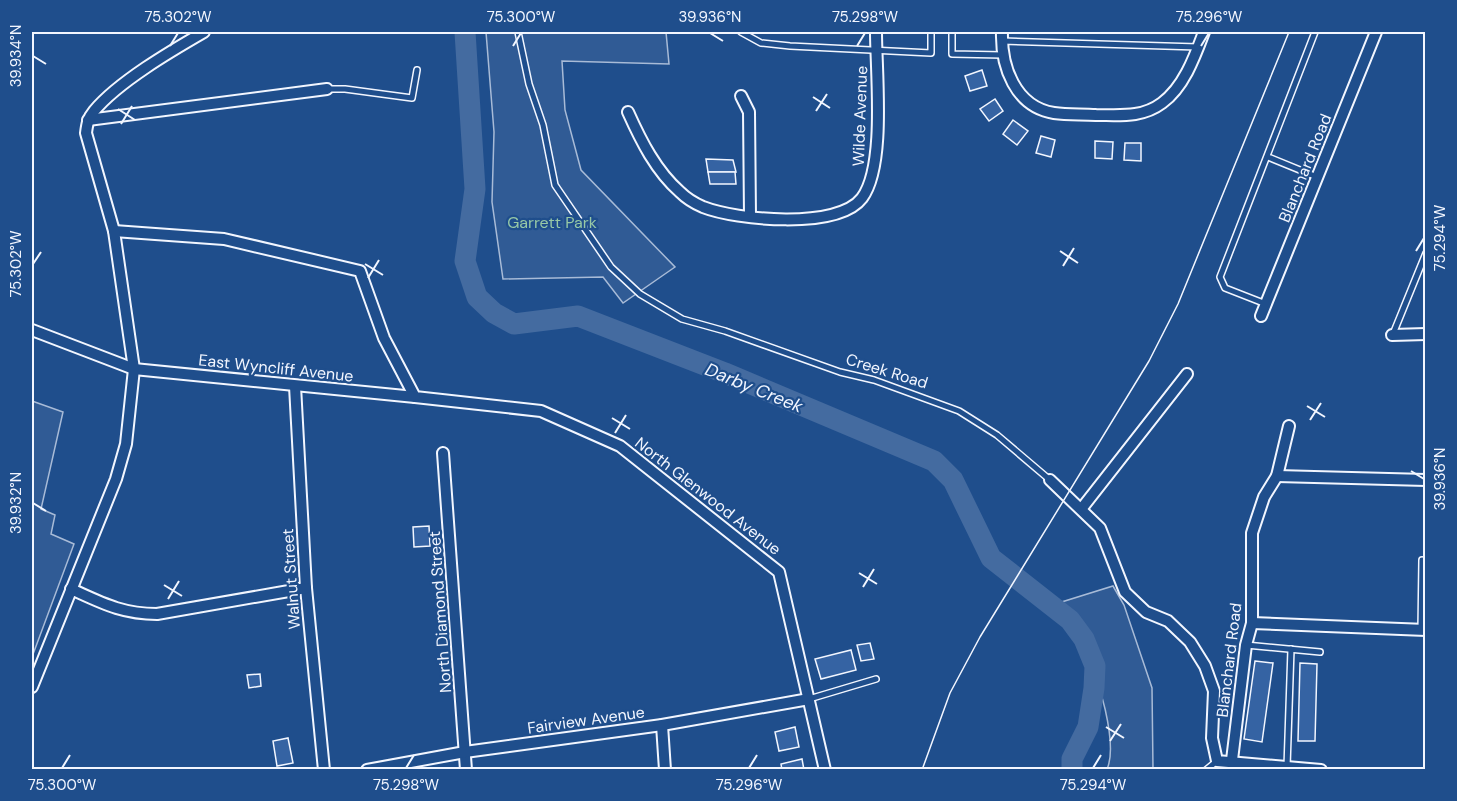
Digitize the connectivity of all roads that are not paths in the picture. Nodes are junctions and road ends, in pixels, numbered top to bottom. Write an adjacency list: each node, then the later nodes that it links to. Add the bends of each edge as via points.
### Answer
1 (204, 32): 18 (street, via 124,85)
2 (518, 32): 36 (lane, Creek Road, via 555,185 611,267 640,294 682,319 959,411 997,435)
3 (741, 32): 12 (lane, via 761,43)
4 (876, 32): 12 (street, Wilde Avenue)
5 (931, 32): 12 (lane, via 931,53)
6 (952, 32): 13 (lane, via 952,54)
7 (1204, 32): 11 (street)
8 (1315, 32): 19 (lane)
9 (1376, 32): 20 (street, Blanchard Road)
10 (1002, 36): 11 (lane); 13 (street)
11 (1197, 47): 13 (street, via 1173,94 1153,110 1132,116 1054,113 1038,108 1008,75)
12 (876, 52): 21 (street, Wilde Avenue, via 876,159 872,180 861,200 841,213 814,219)
13 (1003, 55)
14 (417, 70): 15 (lane, via 412,98)
15 (327, 89): 18 (street)
16 (741, 96): 21 (street, via 749,112)
17 (628, 112): 21 (street, Wilde Avenue, via 661,172 681,193 703,207)
18 (88, 120): 22 (street, via 86,133)
19 (1268, 158): 20 (lane); 24 (lane, via 1220,277 1225,288)
20 (1317, 177): 24 (street, Blanchard Road)
21 (750, 216)
22 (114, 231): 29 (street); 32 (street, via 224,239 360,271 384,338)
23 (1425, 253): 28 (lane)
24 (1266, 304): 25 (street, Blanchard Road)
25 (1261, 316)
26 (32, 330): 29 (street, East Wyncliff Avenue)
27 (1425, 334): 28 (street)
28 (1392, 335)
29 (134, 369): 31 (street, East Wyncliff Avenue); 41 (street, via 126,444 116,479)
30 (1187, 374): 38 (street)
31 (295, 386): 32 (street, East Wyncliff Avenue); 40 (street, Walnut Street)
32 (415, 397): 49 (street, North Glenwood Avenue, via 541,411 620,446 779,572)
33 (1289, 426): 35 (street, Blanchard Road)
34 (443, 453): 51 (street, North Diamond Street)
35 (1278, 476): 37 (street); 42 (street, Blanchard Road, via 1264,497 1252,533)
36 (1050, 480): 38 (street, Creek Road)
37 (1425, 480)
38 (1082, 508): 53 (street, Creek Road, via 1100,528 1125,592 1146,612 1168,621 1191,642 1205,666 1214,691 1212,738)
39 (1422, 560): 43 (lane)
40 (306, 588): 41 (street, via 146,614 120,611); 55 (street, Walnut Street)
41 (71, 589): 48 (street)
42 (1252, 623): 43 (street); 44 (street, Blanchard Road)
43 (1423, 630)
44 (1246, 645): 45 (lane); 52 (street, Blanchard Road)
45 (1291, 649): 46 (lane); 54 (lane)
46 (1320, 652)
47 (876, 679): 49 (lane)
48 (32, 687)
49 (809, 699): 50 (street, Fairview Avenue); 59 (street, North Glenwood Avenue)
50 (662, 725): 51 (street, Fairview Avenue); 58 (street)
51 (465, 752): 56 (street, Fairview Avenue); 57 (street, North Diamond Street)
52 (1232, 760): 53 (street); 54 (street)
53 (1217, 761): 60 (lane)
54 (1287, 767): 61 (street)
55 (324, 770)
56 (367, 770)
57 (466, 770)
58 (665, 770)
59 (825, 770)
60 (1206, 770)
61 (1321, 770)

